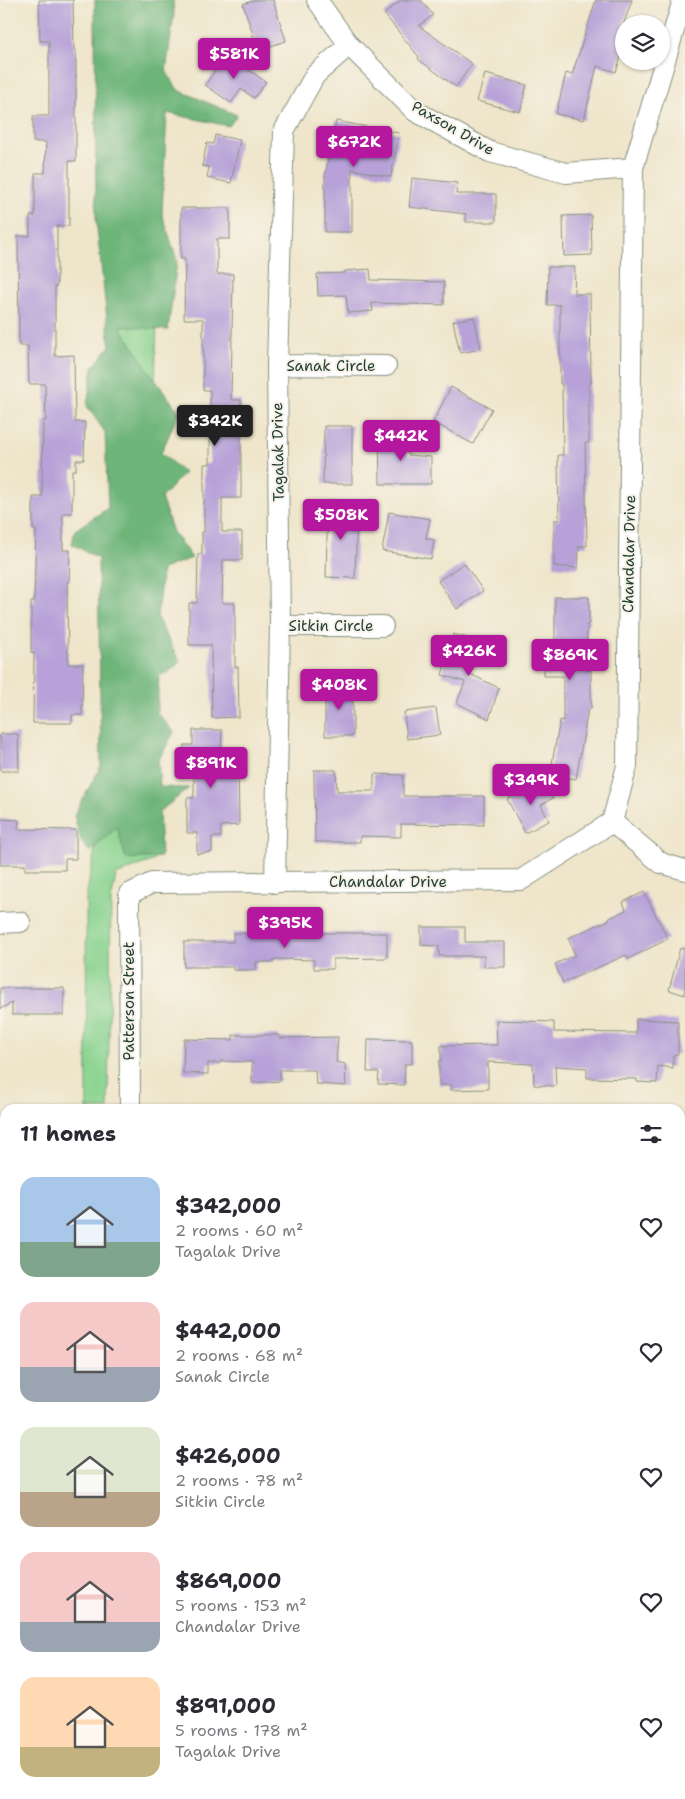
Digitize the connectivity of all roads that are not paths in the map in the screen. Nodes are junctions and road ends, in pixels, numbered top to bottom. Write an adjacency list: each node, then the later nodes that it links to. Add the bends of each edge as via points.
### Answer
1 (316, 0): 3 (street, Paxson Drive)
2 (684, 0): 4 (street, Chandalar Drive)
3 (349, 45): 4 (street, Paxson Drive, via 415,110 490,152 566,174); 5 (street, Tagalak Drive, via 316,74 284,131)
4 (633, 168): 9 (street, Chandalar Drive, via 627,766)
5 (277, 365): 6 (street, Sanak Circle); 7 (street, Tagalak Drive)
6 (386, 366)
7 (280, 626): 8 (street, Sitkin Circle); 11 (street, Tagalak Drive)
8 (382, 626)
9 (612, 822): 10 (street, via 661,863); 11 (street, Chandalar Drive, via 521,880)
10 (685, 870)
11 (275, 883): 12 (street, Chandalar Drive, via 152,883)
12 (129, 894): 15 (street, Patterson Street)
13 (20, 922): 14 (street)
14 (0, 923)
15 (130, 1104)

